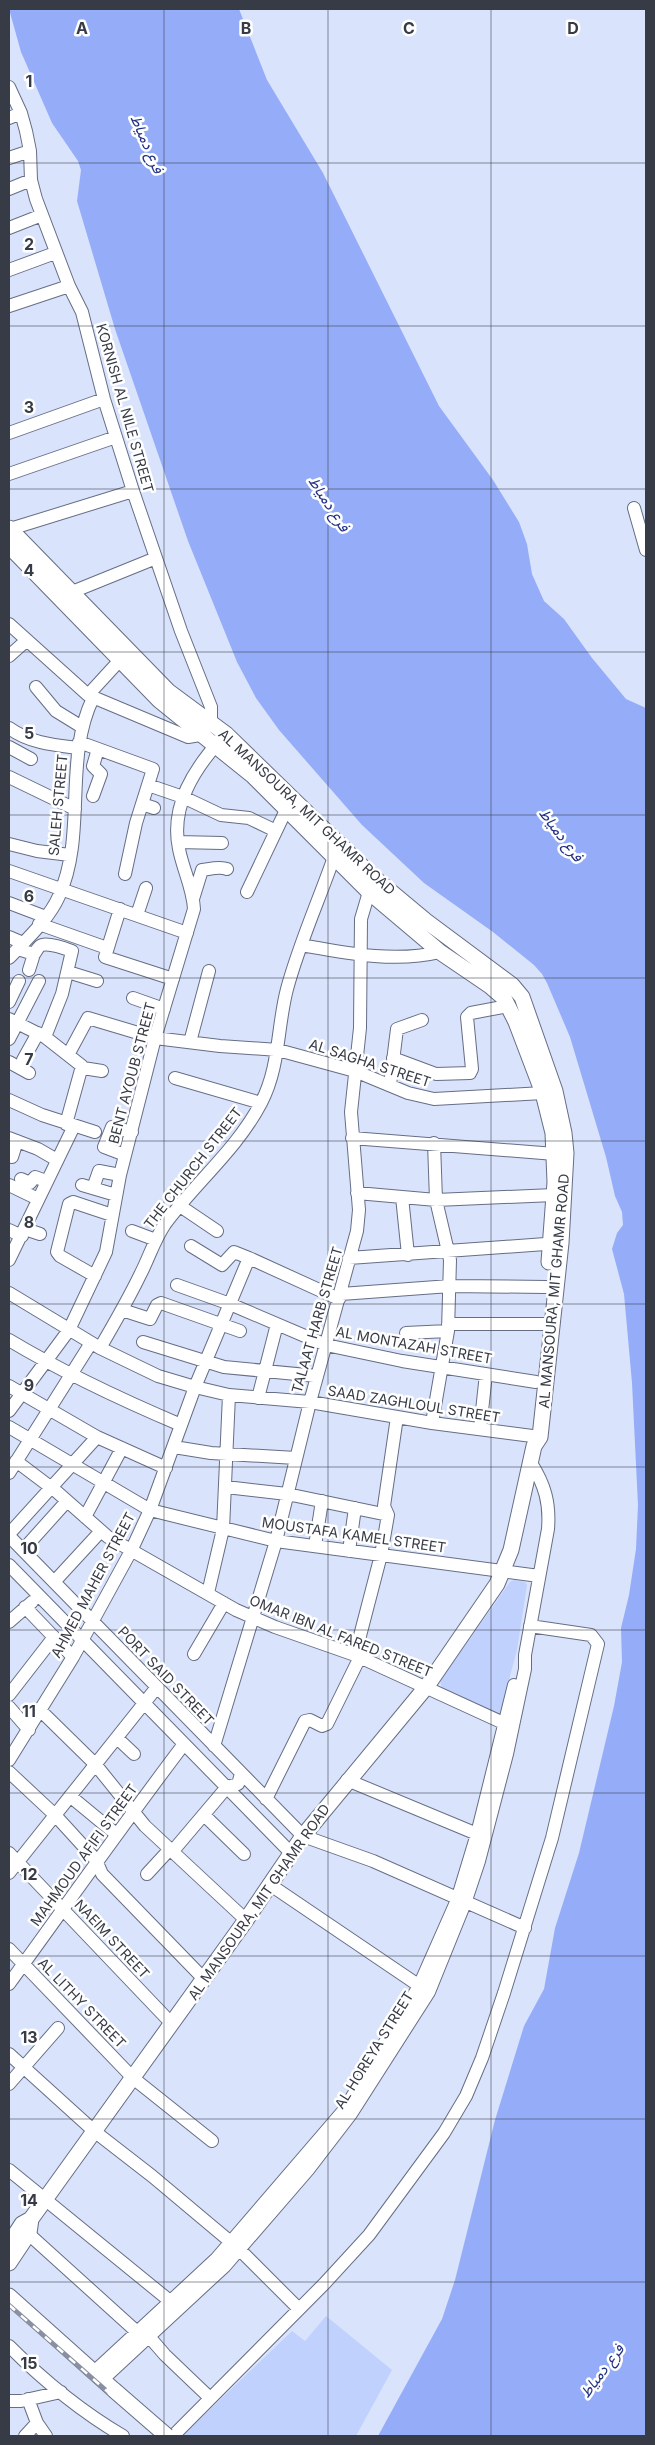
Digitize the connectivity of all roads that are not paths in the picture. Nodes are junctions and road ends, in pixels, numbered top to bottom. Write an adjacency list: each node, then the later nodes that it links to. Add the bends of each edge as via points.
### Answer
1 (9, 87): 2 (street, KORNISH AL NILE STREET)
2 (21, 113): 3 (street); 4 (street, KORNISH AL NILE STREET)
3 (9, 118)
4 (30, 151): 5 (street); 6 (street, KORNISH AL NILE STREET)
5 (9, 158)
6 (31, 180): 7 (street); 8 (street, KORNISH AL NILE STREET)
7 (9, 189)
8 (42, 215): 9 (street); 10 (street, KORNISH AL NILE STREET)
9 (9, 228)
10 (55, 253): 11 (street); 12 (street, KORNISH AL NILE STREET)
11 (9, 270)
12 (69, 286): 13 (street); 14 (street, KORNISH AL NILE STREET, via 82,312)
13 (9, 306)
14 (104, 399): 15 (street); 16 (street, KORNISH AL NILE STREET)
15 (9, 433)
16 (116, 436): 17 (street); 18 (street, KORNISH AL NILE STREET)
17 (9, 474)
18 (133, 491): 20 (street); 23 (street, KORNISH AL NILE STREET)
19 (634, 508): 22 (street)
20 (9, 528): 24 (main road, AL MANSOURA, MIT GHAMR ROAD)
21 (9, 546): 28 (main road, AL MANSOURA, MIT GHAMR ROAD)
22 (646, 550)
23 (156, 558): 24 (street); 31 (street, KORNISH AL NILE STREET, via 212,707)
24 (72, 592): 31 (main road, AL MANSOURA, MIT GHAMR ROAD, via 168,691)
25 (9, 624): 26 (street)
26 (26, 640): 27 (street); 30 (street)
27 (9, 656)
28 (122, 659): 30 (street, SALEH STREET); 35 (main road, AL MANSOURA, MIT GHAMR ROAD, via 160,701)
29 (36, 687): 32 (street, via 56,711)
30 (91, 697): 32 (street, SALEH STREET); 35 (street, via 181,735)
31 (211, 722): 34 (main road, AL MANSOURA, MIT GHAMR ROAD); 35 (street)
32 (82, 727): 36 (street, SALEH STREET)
33 (9, 728): 36 (street, via 39,743)
34 (226, 734): 37 (street, BENT AYOUB STREET); 132 (main road, AL MANSOURA, MIT GHAMR ROAD, via 372,876 512,985 522,997 556,1091 564,1132 566,1168)
35 (200, 735): 37 (main road, AL MANSOURA, MIT GHAMR ROAD)
36 (79, 745): 39 (street); 45 (street, SALEH STREET)
37 (215, 746): 44 (street, BENT AYOUB STREET, via 196,770); 46 (main road, AL MANSOURA, MIT GHAMR ROAD)
38 (9, 747): 40 (street)
39 (98, 749): 42 (street, via 153,769); 43 (street, via 93,766 101,774)
40 (31, 759)
41 (9, 777): 45 (street)
42 (148, 785): 44 (street); 55 (street, via 148,806)
43 (93, 796)
44 (183, 797): 47 (street, via 221,815 249,818); 48 (street, BENT AYOUB STREET, via 176,832)
45 (75, 808): 51 (street, SALEH STREET)
46 (287, 808): 47 (street); 52 (main road, AL MANSOURA, MIT GHAMR ROAD)
47 (276, 830): 58 (street)
48 (178, 842): 49 (street); 60 (street, BENT AYOUB STREET)
49 (222, 843)
50 (9, 844): 51 (street, via 37,852)
51 (70, 855): 56 (street, SALEH STREET)
52 (334, 857): 59 (main road, AL MANSOURA, MIT GHAMR ROAD); 67 (street, THE CHURCH STREET)
53 (227, 869): 60 (street, via 202,870)
54 (9, 871): 56 (street)
55 (125, 874)
56 (62, 888): 62 (street); 64 (street, SALEH STREET)
57 (146, 888): 63 (street)
58 (247, 892)
59 (369, 892): 70 (main road, AL MANSOURA, MIT GHAMR ROAD); 72 (street, TALAAT HARB STREET, via 363,910)
60 (193, 899): 65 (street, BENT AYOUB STREET, via 194,909)
61 (9, 903): 64 (street)
62 (120, 909): 63 (street); 69 (street)
63 (137, 915): 65 (street)
64 (42, 921): 68 (street, SALEH STREET); 69 (street)
65 (187, 933): 76 (street, BENT AYOUB STREET)
66 (9, 937): 68 (street)
67 (301, 945): 72 (street); 90 (street, THE CHURCH STREET, via 282,1012)
68 (16, 950): 71 (street)
69 (106, 952): 76 (street)
70 (440, 952): 72 (street, via 412,957); 82 (main road, AL MANSOURA, MIT GHAMR ROAD, via 490,986)
71 (34, 954): 73 (street); 74 (street, via 43,945 72,951)
72 (361, 955): 97 (street, TALAAT HARB STREET, via 360,1028)
73 (29, 970)
74 (68, 972): 79 (street); 86 (street, via 58,1005)
75 (209, 972): 89 (street)
76 (173, 979): 83 (street, BENT AYOUB STREET)
77 (19, 981): 81 (street)
78 (39, 981): 81 (street)
79 (97, 981)
80 (133, 998): 83 (street)
81 (19, 1000): 85 (street)
82 (508, 1006): 92 (street, via 471,1013 466,1021 470,1073 436,1074); 101 (main road, AL MANSOURA, MIT GHAMR ROAD)
83 (164, 1009): 87 (street, BENT AYOUB STREET)
84 (422, 1020): 92 (street, via 397,1029)
85 (14, 1021): 86 (street); 88 (street)
86 (41, 1035): 91 (street); 93 (street)
87 (156, 1038): 89 (street, AL SAGHA STREET); 91 (street, AL SAGHA STREET, via 88,1018); 106 (street, BENT AYOUB STREET)
88 (9, 1039)
89 (190, 1042): 90 (street, AL SAGHA STREET)
90 (278, 1050): 97 (street, AL SAGHA STREET); 102 (street, THE CHURCH STREET)
91 (68, 1055): 95 (street)
92 (393, 1058): 100 (street)
93 (23, 1060)
94 (9, 1062): 98 (street)
95 (83, 1068): 96 (street); 104 (street)
96 (102, 1070)
97 (355, 1071): 100 (street, AL SAGHA STREET); 107 (street, TALAAT HARB STREET)
98 (29, 1073)
99 (175, 1078): 102 (street)
100 (390, 1085): 101 (street, AL SAGHA STREET, via 434,1099)
101 (542, 1093): 110 (main road, AL MANSOURA, MIT GHAMR ROAD)
102 (261, 1102): 124 (street, THE CHURCH STREET, via 232,1145)
103 (10, 1105): 104 (street)
104 (70, 1125): 105 (street); 113 (street)
105 (95, 1132)
106 (132, 1132): 111 (street, BENT AYOUB STREET); 111 (street, via 112,1127 104,1147)
107 (352, 1138): 109 (street); 118 (street, TALAAT HARB STREET)
108 (13, 1139): 112 (street); 113 (street, via 38,1148)
109 (434, 1143): 110 (street); 123 (street)
110 (555, 1154): 120 (main road, AL MANSOURA, MIT GHAMR ROAD)
111 (125, 1155): 114 (street, BENT AYOUB STREET)
112 (12, 1157)
113 (57, 1160): 116 (street)
114 (120, 1175): 119 (street, BENT AYOUB STREET); 119 (street, via 99,1171 87,1187)
115 (21, 1180): 116 (street, via 30,1183 35,1177)
116 (46, 1181): 122 (street)
117 (9, 1185): 122 (street)
118 (357, 1193): 121 (street); 137 (street, TALAAT HARB STREET, via 359,1221)
119 (116, 1195): 125 (street, BENT AYOUB STREET)
120 (554, 1195): 123 (street); 132 (main road, AL MANSOURA, MIT GHAMR ROAD)
121 (402, 1197): 123 (street); 135 (street)
122 (38, 1199): 129 (street)
123 (436, 1200): 134 (street)
124 (180, 1206): 128 (street); 131 (street, THE CHURCH STREET)
125 (112, 1215): 139 (street, BENT AYOUB STREET, via 106,1252); 139 (street, via 72,1202 64,1222 57,1254)
126 (9, 1230): 129 (street)
127 (132, 1231): 131 (street)
128 (217, 1231)
129 (24, 1232): 130 (street); 138 (street)
130 (40, 1234)
131 (156, 1240): 146 (street, THE CHURCH STREET)
132 (556, 1243): 134 (street); 142 (main road, AL MANSOURA, MIT GHAMR ROAD); 149 (main road, AL MANSOURA, MIT GHAMR ROAD)
133 (191, 1246): 136 (street, via 223,1265 234,1252)
134 (448, 1251): 135 (street); 141 (street)
135 (408, 1255): 137 (street)
136 (249, 1258): 144 (street); 145 (street, AHMED MAHER STREET)
137 (349, 1258): 144 (street, TALAAT HARB STREET)
138 (9, 1260)
139 (95, 1276): 151 (street, BENT AYOUB STREET)
140 (176, 1285): 145 (street, AL MONTAZAH STREET)
141 (450, 1286): 142 (street); 144 (street); 150 (street)
142 (546, 1287): 149 (main road, AL MANSOURA, MIT GHAMR ROAD)
143 (9, 1293): 151 (street, SAAD ZAGHLOUL STREET)
144 (340, 1297): 156 (street, TALAAT HARB STREET)
145 (230, 1304): 147 (street, AHMED MAHER STREET); 148 (street, AL MONTAZAH STREET)
146 (122, 1310): 147 (street, via 150,1319 161,1303); 157 (street, THE CHURCH STREET)
147 (222, 1324): 152 (street); 159 (street, AHMED MAHER STREET)
148 (277, 1324): 156 (street, AL MONTAZAH STREET); 161 (street)
149 (548, 1324): 150 (street); 165 (main road, AL MANSOURA, MIT GHAMR ROAD); 181 (main road, AL MANSOURA, MIT GHAMR ROAD)
150 (448, 1328): 153 (street); 160 (street)
151 (69, 1330): 157 (street, SAAD ZAGHLOUL STREET); 158 (street, BENT AYOUB STREET)
152 (240, 1331)
153 (406, 1333)
154 (9, 1340): 158 (street)
155 (143, 1342): 159 (street)
156 (326, 1345): 160 (street, AL MONTAZAH STREET); 164 (street, TALAAT HARB STREET)
157 (96, 1346): 162 (street, THE CHURCH STREET); 167 (street, SAAD ZAGHLOUL STREET, via 158,1376)
158 (45, 1362): 162 (street); 168 (street, BENT AYOUB STREET)
159 (206, 1362): 161 (street); 167 (street, AHMED MAHER STREET)
160 (442, 1367): 163 (street, AL MONTAZAH STREET); 175 (street)
161 (264, 1372): 164 (street); 170 (street)
162 (70, 1374): 172 (street, THE CHURCH STREET); 176 (street)
163 (486, 1374): 165 (street, AL MONTAZAH STREET); 178 (street)
164 (317, 1376): 171 (street, TALAAT HARB STREET)
165 (536, 1382): 181 (main road, AL MANSOURA, MIT GHAMR ROAD)
166 (9, 1386): 168 (street)
167 (195, 1387): 169 (street, SAAD ZAGHLOUL STREET); 176 (street, AHMED MAHER STREET)
168 (21, 1394): 172 (street); 173 (street, BENT AYOUB STREET)
169 (229, 1395): 170 (street, SAAD ZAGHLOUL STREET); 184 (street)
170 (258, 1398): 171 (street, SAAD ZAGHLOUL STREET)
171 (310, 1402): 174 (street, SAAD ZAGHLOUL STREET); 185 (street, TALAAT HARB STREET)
172 (48, 1410): 179 (street); 180 (street, THE CHURCH STREET)
173 (9, 1411)
174 (397, 1417): 175 (street, SAAD ZAGHLOUL STREET); 199 (street, via 384,1506)
175 (432, 1423): 178 (street, SAAD ZAGHLOUL STREET)
176 (181, 1425): 182 (street, AHMED MAHER STREET)
177 (9, 1427): 180 (street, MOUSTAFA KAMEL STREET)
178 (480, 1430): 181 (street, SAAD ZAGHLOUL STREET)
179 (97, 1437): 183 (street); 187 (street)
180 (30, 1439): 186 (street, THE CHURCH STREET); 187 (street, MOUSTAFA KAMEL STREET)
181 (535, 1440): 188 (main road, AL MANSOURA, MIT GHAMR ROAD)
182 (174, 1446): 184 (street); 189 (street, AHMED MAHER STREET)
183 (122, 1448): 189 (street); 191 (street)
184 (228, 1454): 185 (street); 192 (street)
185 (296, 1458): 194 (street, TALAAT HARB STREET)
186 (16, 1461): 190 (street, THE CHURCH STREET); 193 (street, OMAR IBN AL FARED STREET)
187 (72, 1464): 191 (street, MOUSTAFA KAMEL STREET); 193 (street)
188 (530, 1464): 211 (main road, AL MANSOURA, MIT GHAMR ROAD); 212 (street, AL HOREYA STREET, via 542,1479 549,1512)
189 (166, 1468): 198 (street, AHMED MAHER STREET)
190 (9, 1472)
191 (104, 1484): 198 (street, MOUSTAFA KAMEL STREET); 200 (street)
192 (226, 1486): 194 (street); 201 (street)
193 (51, 1487): 195 (street, OMAR IBN AL FARED STREET); 203 (street)
194 (287, 1494): 196 (street); 204 (street, TALAAT HARB STREET)
195 (68, 1501): 200 (street, OMAR IBN AL FARED STREET); 206 (street)
196 (322, 1501): 197 (street); 205 (street)
197 (355, 1508): 199 (street); 208 (street)
198 (150, 1510): 201 (street, MOUSTAFA KAMEL STREET); 207 (street, AHMED MAHER STREET)
199 (388, 1515): 209 (street)
200 (85, 1517): 202 (street, OMAR IBN AL FARED STREET)
201 (223, 1529): 204 (street, MOUSTAFA KAMEL STREET); 214 (street)
202 (101, 1531): 207 (street, OMAR IBN AL FARED STREET); 213 (street)
203 (9, 1535): 206 (street, PORT SAID STREET)
204 (276, 1541): 205 (street, MOUSTAFA KAMEL STREET); 218 (street, TALAAT HARB STREET)
205 (316, 1546): 208 (street, MOUSTAFA KAMEL STREET)
206 (22, 1550): 213 (street, PORT SAID STREET)
207 (131, 1551): 214 (street, OMAR IBN AL FARED STREET); 220 (street, AHMED MAHER STREET)
208 (349, 1551): 209 (street, MOUSTAFA KAMEL STREET)
209 (381, 1556): 211 (street, MOUSTAFA KAMEL STREET); 225 (street)
210 (9, 1565): 215 (street)
211 (504, 1570): 212 (street, MOUSTAFA KAMEL STREET); 227 (main road, AL MANSOURA, MIT GHAMR ROAD)
212 (539, 1576): 221 (street, AL HOREYA STREET)
213 (54, 1582): 220 (street, PORT SAID STREET)
214 (208, 1593): 216 (street, OMAR IBN AL FARED STREET)
215 (39, 1596): 217 (street); 223 (street)
216 (224, 1603): 218 (street, OMAR IBN AL FARED STREET); 224 (street)
217 (25, 1607): 219 (street); 222 (street)
218 (254, 1619): 225 (street, OMAR IBN AL FARED STREET); 237 (street, TALAAT HARB STREET)
219 (9, 1622)
220 (93, 1622): 223 (street, AHMED MAHER STREET); 228 (street, PORT SAID STREET)
221 (530, 1626): 233 (street, AL HOREYA STREET, via 525,1655 518,1668); 266 (street, via 591,1635 598,1644 554,1828)
222 (54, 1637): 226 (street); 229 (street)
223 (83, 1640): 226 (street, AHMED MAHER STREET); 230 (street)
224 (194, 1654)
225 (358, 1656): 227 (street, OMAR IBN AL FARED STREET); 245 (street, via 327,1724 322,1726 305,1721)
226 (73, 1657): 232 (street, AHMED MAHER STREET)
227 (427, 1686): 233 (street, OMAR IBN AL FARED STREET); 243 (main road, AL MANSOURA, MIT GHAMR ROAD)
228 (157, 1688): 230 (street); 237 (street, PORT SAID STREET)
229 (9, 1695)
230 (143, 1702): 235 (street); 236 (street)
231 (9, 1707): 234 (street)
232 (41, 1711): 234 (street, AHMED MAHER STREET); 240 (street)
233 (508, 1725): 252 (street, AL HOREYA STREET); 259 (street, AL HOREYA STREET)
234 (30, 1730): 239 (street, AHMED MAHER STREET)
235 (117, 1738): 238 (street); 240 (street)
236 (184, 1744): 244 (street); 248 (street, MAHMOUD AFIFI STREET)
237 (214, 1746): 242 (street, PORT SAID STREET)
238 (134, 1754)
239 (9, 1759)
240 (95, 1764): 246 (street); 248 (street)
241 (9, 1772): 249 (street)
242 (241, 1774): 244 (street, via 238,1784); 245 (street, PORT SAID STREET)
243 (347, 1780): 252 (street); 253 (main road, AL MANSOURA, MIT GHAMR ROAD)
244 (227, 1787): 247 (street); 250 (street)
245 (262, 1795): 247 (street, via 247,1796); 253 (street, PORT SAID STREET)
246 (70, 1796): 249 (street); 251 (street)
247 (244, 1805): 255 (street)
248 (133, 1811): 251 (street, MAHMOUD AFIFI STREET); 254 (street)
249 (55, 1815): 257 (street); 258 (street)
250 (204, 1815): 254 (street); 256 (street)
251 (116, 1834): 258 (street, MAHMOUD AFIFI STREET)
252 (477, 1834): 259 (street, AL HOREYA STREET)
253 (303, 1836): 255 (main road, AL MANSOURA, MIT GHAMR ROAD); 263 (street, via 373,1861)
254 (171, 1850): 261 (street); 265 (street)
255 (291, 1853): 262 (main road, AL MANSOURA, MIT GHAMR ROAD)
256 (244, 1854)
257 (13, 1858): 260 (street); 264 (street, NAEIM STREET)
258 (96, 1860): 264 (street, MAHMOUD AFIFI STREET); 269 (street, via 102,1874)
259 (475, 1860): 263 (street, AL HOREYA STREET)
260 (9, 1873)
261 (147, 1874)
262 (269, 1884): 265 (main road, AL MANSOURA, MIT GHAMR ROAD); 271 (street)
263 (461, 1902): 266 (street); 271 (street, AL HOREYA STREET)
264 (64, 1910): 268 (street, MAHMOUD AFIFI STREET); 272 (street, NAEIM STREET)
265 (246, 1920): 269 (main road, AL MANSOURA, MIT GHAMR ROAD)
266 (524, 1928): 288 (street, via 482,2058 466,2096 378,2224)
267 (9, 1949): 268 (street, AL LITHY STREET)
268 (23, 1964): 270 (street, MAHMOUD AFIFI STREET); 276 (street, AL LITHY STREET)
269 (204, 1979): 272 (main road, AL MANSOURA, MIT GHAMR ROAD)
270 (9, 1984)
271 (424, 1989): 284 (street, AL HOREYA STREET, via 348,2112 300,2164)
272 (172, 2024): 276 (main road, AL MANSOURA, MIT GHAMR ROAD)
273 (58, 2028): 275 (street)
274 (9, 2054): 275 (street)
275 (23, 2067): 277 (street); 278 (street)
276 (133, 2078): 278 (main road, AL MANSOURA, MIT GHAMR ROAD); 279 (street, AL LITHY STREET)
277 (9, 2084)
278 (94, 2131): 281 (main road, AL MANSOURA, MIT GHAMR ROAD); 284 (street)
279 (212, 2141)
280 (9, 2170): 281 (street)
281 (43, 2200): 282 (main road, AL MANSOURA, MIT GHAMR ROAD); 287 (street)
282 (26, 2226): 283 (main road, AL MANSOURA, MIT GHAMR ROAD); 285 (main road, AL MANSOURA, MIT GHAMR ROAD); 289 (street)
283 (9, 2244)
284 (234, 2245): 287 (street, AL HOREYA STREET); 288 (street)
285 (9, 2263)
286 (9, 2296): 291 (main road)
287 (175, 2305): 289 (street, AL HOREYA STREET)
288 (299, 2309): 294 (street)
289 (139, 2337): 291 (street, AL HOREYA STREET); 294 (street, via 165,2355)
290 (9, 2346): 292 (street)
291 (98, 2376): 301 (main road, bridge)
292 (60, 2392): 293 (street); 299 (street)
293 (28, 2399): 295 (street); 296 (street)
294 (209, 2399): 300 (street, via 194,2406); 302 (street)
295 (9, 2401)
296 (37, 2423): 297 (street); 298 (street)
297 (25, 2436)
298 (46, 2436)
299 (123, 2436)
300 (160, 2436)
301 (167, 2436)
302 (173, 2436)

